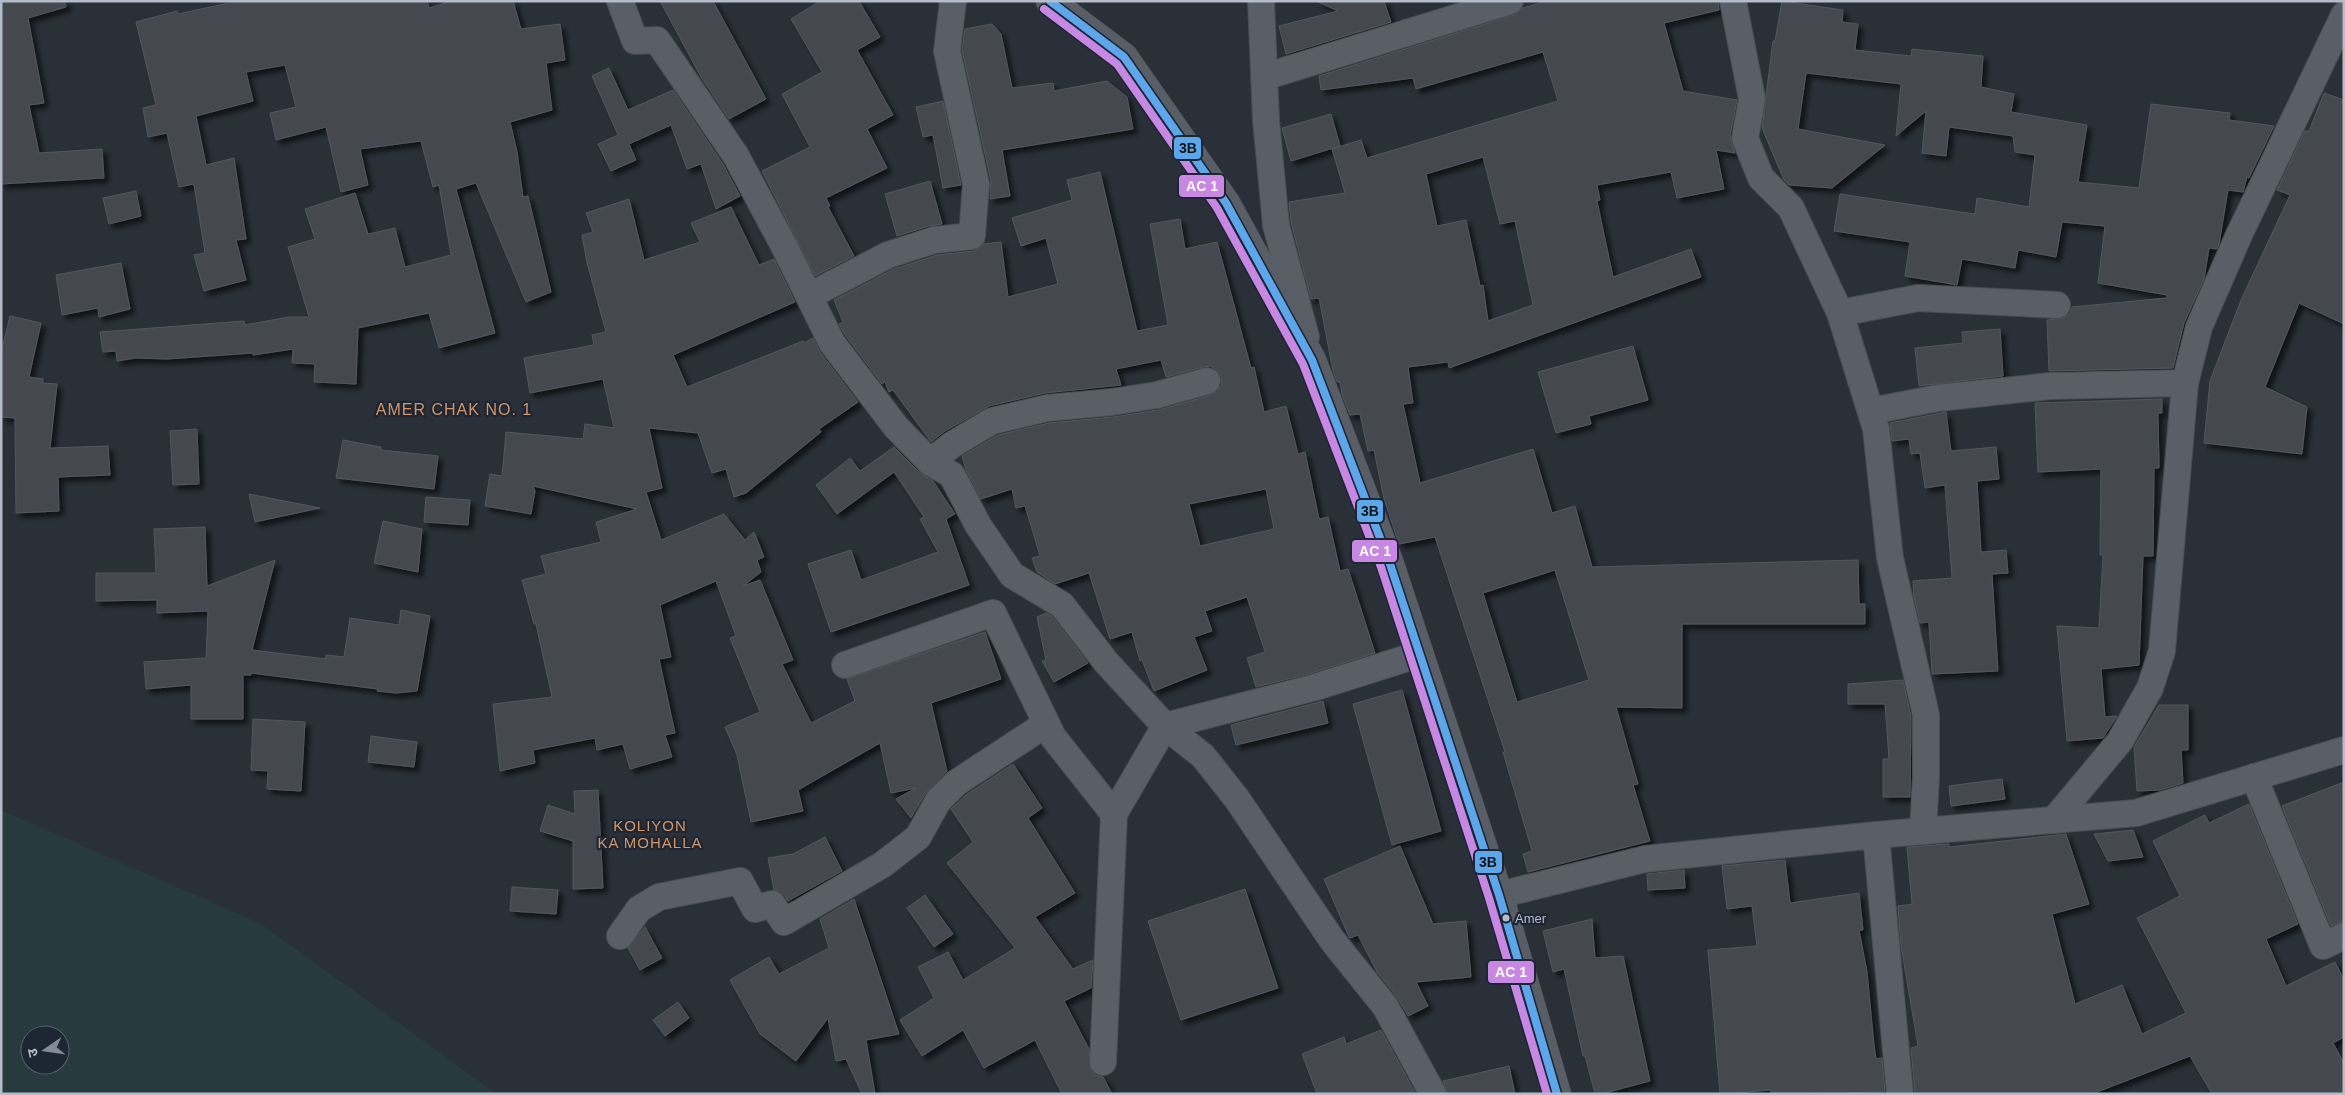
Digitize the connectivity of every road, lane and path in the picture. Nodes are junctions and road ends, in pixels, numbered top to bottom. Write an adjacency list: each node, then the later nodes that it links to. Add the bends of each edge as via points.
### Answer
1 (620, 1): 10 (street, via 635,40 656,40 736,156)
2 (953, 1): 10 (street, via 947,51 976,184 972,236 934,240 888,255)
3 (1050, 1): 13 (main road, via 1124,57 1226,203)
4 (1260, 1): 9 (street)
5 (1510, 1): 9 (street)
6 (1733, 1): 12 (street, via 1752,99 1745,138 1761,178 1790,208)
7 (2344, 15): 8 (street)
8 (2337, 45): 15 (street, via 2239,235 2199,326)
9 (1264, 77): 13 (street, via 1276,225)
10 (809, 296): 17 (street, via 832,343 896,427)
11 (2057, 305): 12 (street, via 1918,298)
12 (1840, 313): 16 (street)
13 (1312, 360): 18 (main road, via 1390,564)
14 (1207, 380): 17 (street, via 1157,394 1047,408 992,421)
15 (2184, 383): 16 (street, via 2050,386 1938,398); 25 (street, via 2162,651 2150,688 2120,741)
16 (1870, 411): 26 (street, via 1876,430 1890,558 1926,715)
17 (930, 462): 21 (street, via 952,475 978,525 1012,575 1062,605 1106,662)
18 (1420, 654): 21 (street, via 1316,686); 28 (main road)
19 (846, 665): 20 (street, via 993,613)
20 (1046, 724): 24 (street); 29 (street, via 956,783 938,801 918,837 882,865 784,922 772,904 755,909 740,881 659,897 639,909)
21 (1165, 726): 24 (street); 32 (street, via 1203,756 1237,799 1332,940 1385,1006)
22 (2344, 750): 23 (street)
23 (2254, 777): 25 (street, via 2136,813); 30 (street, via 2323,946)
24 (1114, 814): 31 (street)
25 (2054, 820): 26 (street)
26 (1923, 831): 27 (street)
27 (1876, 835): 28 (street, via 1646,859); 34 (street)
28 (1498, 895): 33 (main road)
29 (620, 936)
30 (2344, 936)
31 (1103, 1062)
32 (1433, 1094)
33 (1558, 1094)
34 (1900, 1094)

